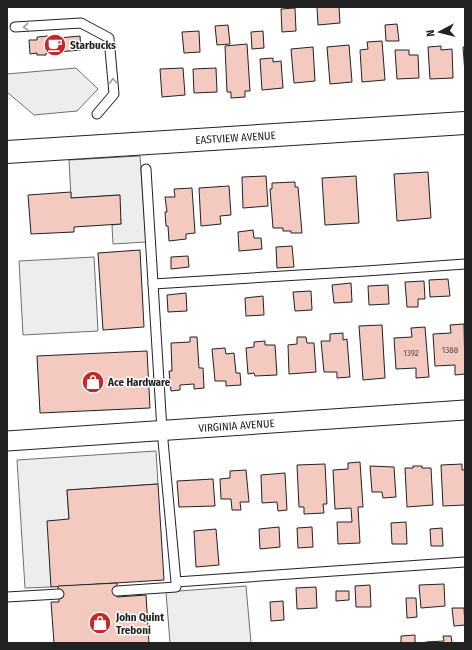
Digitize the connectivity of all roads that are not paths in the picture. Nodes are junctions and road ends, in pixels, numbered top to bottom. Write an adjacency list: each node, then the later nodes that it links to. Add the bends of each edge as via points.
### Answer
1 (15, 27): 2 (lane, one-way to 1, via 114,94 109,38 81,23)
2 (97, 114)
3 (465, 123): 4 (street, EASTVIEW AVENUE)
4 (7, 152)
5 (146, 169): 7 (lane)
6 (465, 264): 7 (lane)
7 (153, 284): 9 (lane)
8 (465, 410): 9 (street, VIRGINIA AVENUE)
9 (162, 430): 10 (street, VIRGINIA AVENUE); 11 (lane, via 176,582)
10 (7, 441)
11 (465, 562)
12 (176, 587): 13 (lane)
13 (117, 591)
14 (59, 594): 15 (lane)
15 (7, 597)

